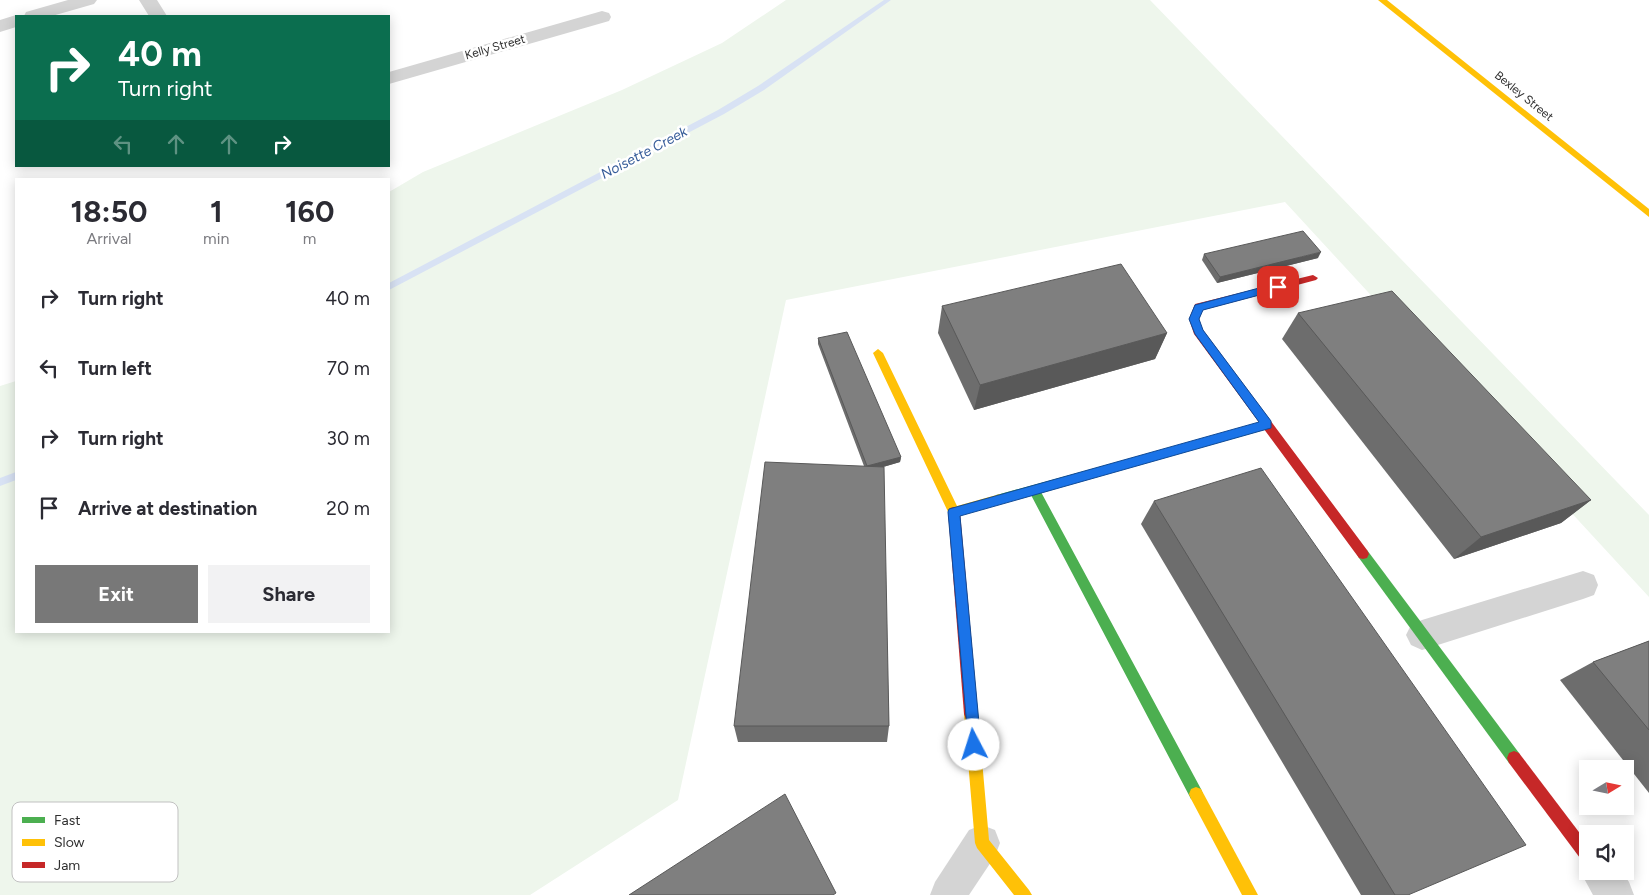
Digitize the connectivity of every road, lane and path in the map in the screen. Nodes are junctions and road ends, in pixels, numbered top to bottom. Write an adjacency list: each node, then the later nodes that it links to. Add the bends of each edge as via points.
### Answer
1 (88, 0): 4 (street)
2 (148, 0): 5 (street)
3 (1382, 0): 10 (street, Bexley Street)
4 (36, 15)
5 (157, 15)
6 (602, 17): 9 (street, Kelly Street)
7 (15, 21): 8 (street)
8 (0, 26)
9 (390, 78)
10 (1649, 214)
11 (1313, 278): 13 (street, via 1199,307 1194,319 1198,331)
12 (878, 353): 15 (street)
13 (1267, 424): 14 (street); 17 (street)
14 (1034, 490): 15 (street); 23 (street)
15 (954, 512): 18 (street)
16 (1583, 585): 17 (street)
17 (1422, 635): 19 (street)
18 (982, 842): 21 (street); 22 (street)
19 (1579, 845)
20 (1605, 880): 24 (street)
21 (948, 895)
22 (1024, 895)
23 (1250, 895)
24 (1616, 895)

